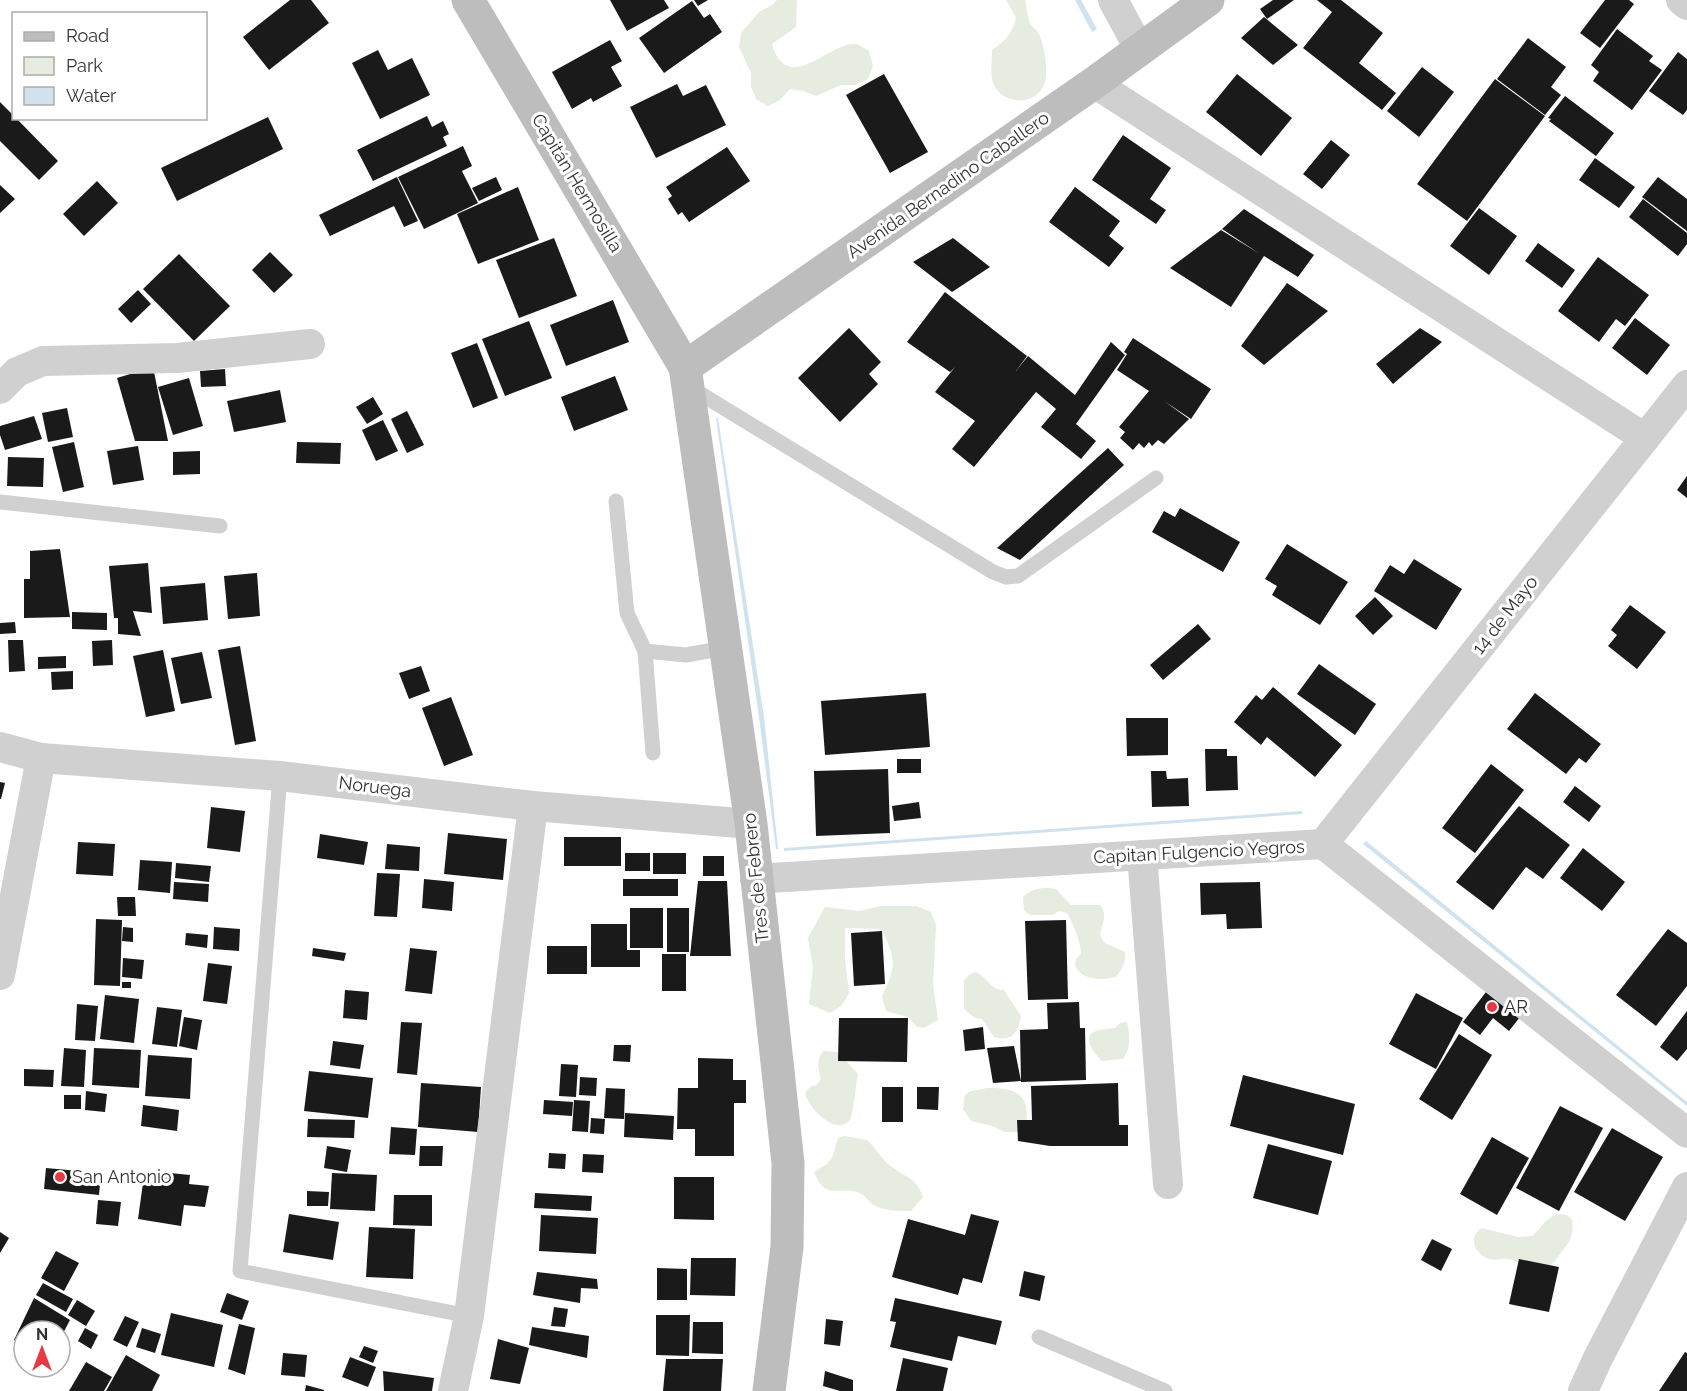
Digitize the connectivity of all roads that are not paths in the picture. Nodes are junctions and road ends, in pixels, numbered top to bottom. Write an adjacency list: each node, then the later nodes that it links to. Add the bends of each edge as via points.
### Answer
1 (468, 0): 9 (street, Capitán Hermosilla)
2 (1113, 0): 6 (street)
3 (1208, 0): 6 (street, Avenida Bernadino Caballero)
4 (1681, 0): 5 (street)
5 (1687, 5)
6 (1140, 50): 7 (street, Avenida Bernadino Caballero)
7 (1094, 83): 9 (street, Avenida Bernadino Caballero); 12 (street)
8 (310, 344): 11 (street, via 177,358 43,361 17,372)
9 (687, 377): 13 (lane, via 1006,578 1018,576); 17 (street, Tres de Febrero)
10 (1687, 385): 12 (street, 14 de Mayo)
11 (0, 389)
12 (1645, 438): 25 (street, 14 de Mayo)
13 (1156, 478)
14 (616, 501): 18 (lane, via 627,613)
15 (0, 502): 16 (lane)
16 (220, 526)
17 (725, 648): 18 (lane, via 686,656); 24 (street, Tres de Febrero)
18 (645, 651): 20 (lane)
19 (0, 747): 21 (street, Noruega)
20 (653, 753)
21 (40, 758): 22 (street, Noruega); 28 (street)
22 (280, 776): 23 (street, Noruega); 32 (lane, via 240,1271)
23 (533, 806): 24 (street, Noruega); 32 (street)
24 (751, 824): 27 (street, Tres de Febrero)
25 (1323, 844): 26 (street, Capitan Fulgencio Yegros); 29 (street, Capitan Fulgencio Yegros)
26 (1142, 855): 27 (street, Capitan Fulgencio Yegros); 30 (street)
27 (755, 879): 35 (street, Tres de Febrero, via 788,1162 787,1247)
28 (0, 975)
29 (1687, 1133)
30 (1168, 1184)
31 (1687, 1187): 37 (street)
32 (469, 1316): 34 (street)
33 (1039, 1337): 36 (lane)
34 (453, 1391)
35 (769, 1391)
36 (1166, 1391)
37 (1583, 1391)

